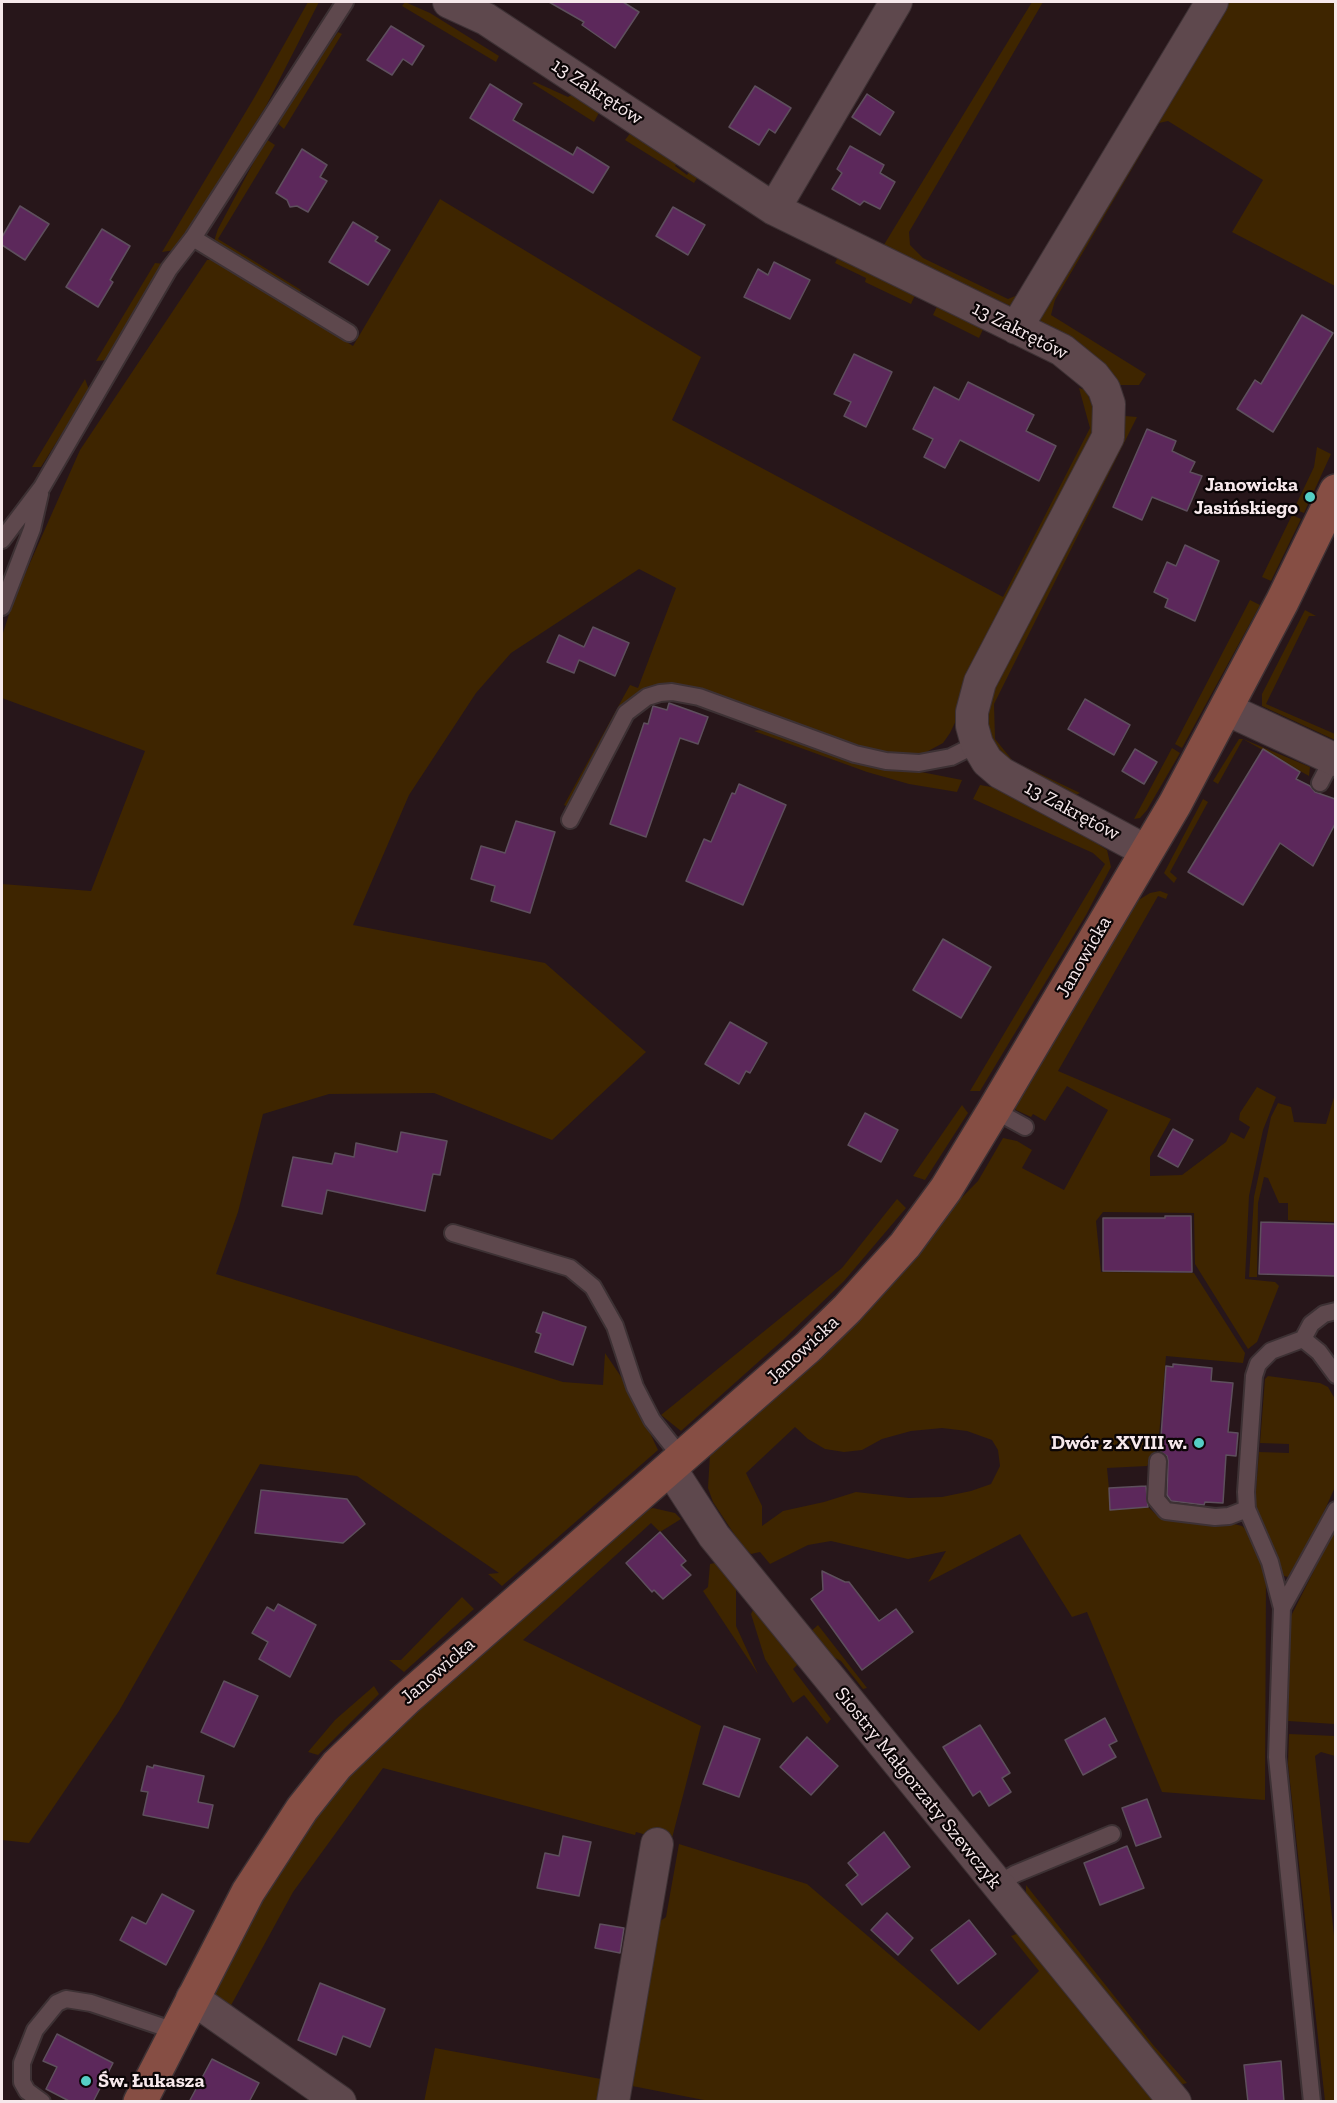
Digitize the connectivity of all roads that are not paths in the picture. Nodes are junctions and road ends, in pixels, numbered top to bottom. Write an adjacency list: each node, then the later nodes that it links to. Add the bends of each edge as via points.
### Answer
1 (345, 2): 6 (lane)
2 (449, 2): 5 (street, 13 Zakrętów, via 486,19)
3 (897, 2): 5 (street)
4 (1212, 2): 7 (street)
5 (774, 209): 7 (street, 13 Zakrętów)
6 (193, 238): 8 (lane); 9 (lane, via 169,270)
7 (1016, 327): 14 (street, 13 Zakrętów, via 1062,350 1094,376 1104,389 1110,418 1103,450 980,682 972,712)
8 (349, 333)
9 (42, 487): 11 (lane); 12 (lane, via 32,529)
10 (1335, 491): 13 (street, Janowicka, via 1298,572)
11 (2, 540)
12 (2, 607)
13 (1226, 709): 15 (street); 17 (street, Janowicka)
14 (977, 744): 16 (lane, via 919,764 886,761 855,754 699,697 660,693 647,697 627,713); 17 (street, 13 Zakrętów, via 987,761 1001,773)
15 (1330, 767)
16 (570, 820)
17 (1146, 851): 18 (street, Janowicka)
18 (994, 1110): 19 (lane); 25 (street, Janowicka, via 946,1188 878,1276 808,1347)
19 (1025, 1127)
20 (453, 1233): 25 (lane, via 570,1268 593,1287 615,1326 635,1387)
21 (1335, 1311): 22 (lane, via 1311,1324)
22 (1303, 1339): 23 (lane); 26 (lane, via 1271,1351 1258,1364 1254,1376)
23 (1335, 1375)
24 (1158, 1461): 26 (lane, via 1156,1499 1166,1511 1215,1517)
25 (676, 1463): 31 (street, Siostry Małgorzaty Szewczyk, via 714,1536); 32 (street, Janowicka, via 407,1698 337,1765 275,1848)
26 (1247, 1509): 28 (lane, via 1270,1562)
27 (1335, 1510): 28 (lane)
28 (1282, 1608): 39 (lane, via 1277,1757)
29 (1112, 1834): 31 (lane)
30 (657, 1844): 37 (street)
31 (996, 1885): 38 (street, Siostry Małgorzaty Szewczyk)
32 (192, 1998): 33 (street, Janowicka); 36 (street)
33 (175, 2031): 34 (lane, via 91,2003 66,1999 57,2003 35,2030 22,2063 22,2082); 35 (street, Janowicka)
34 (42, 2102)
35 (140, 2102)
36 (340, 2102)
37 (613, 2102)
38 (1175, 2102)
39 (1312, 2102)

